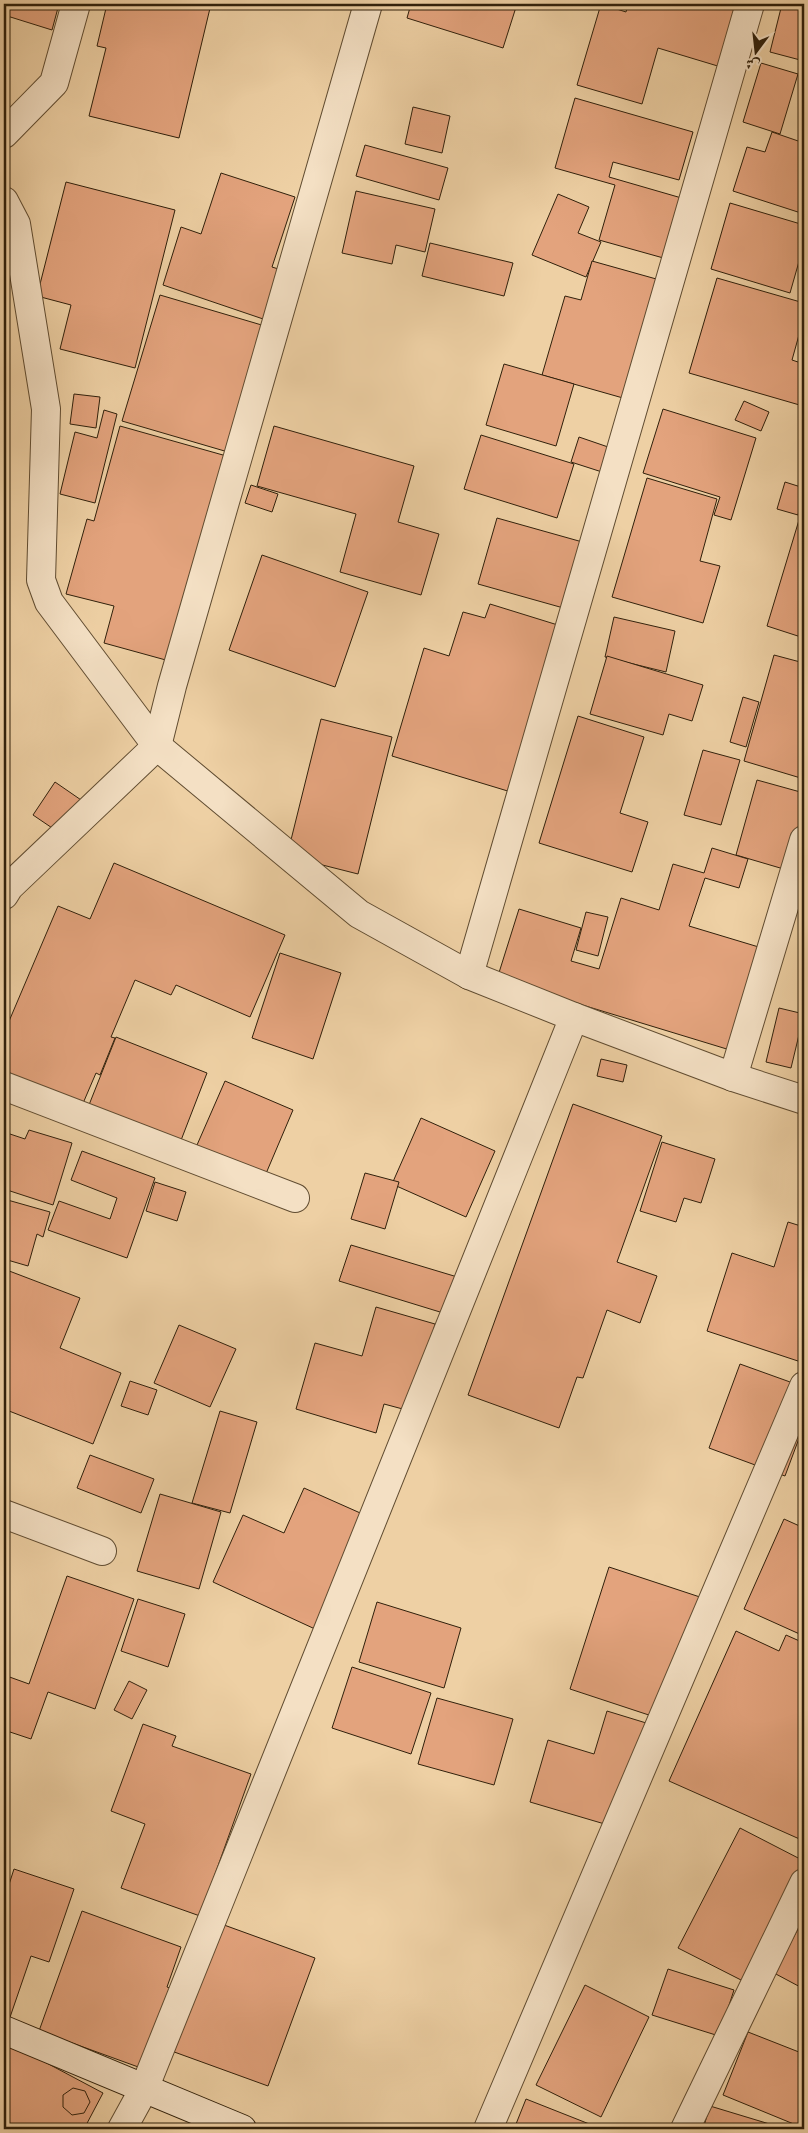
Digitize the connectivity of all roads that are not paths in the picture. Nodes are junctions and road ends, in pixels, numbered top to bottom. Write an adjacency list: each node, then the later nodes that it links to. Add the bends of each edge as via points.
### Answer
1 (76, 4): 4 (street, via 54,83)
2 (368, 4): 6 (street)
3 (750, 4): 9 (street)
4 (4, 134)
5 (4, 202): 6 (street, via 16,224 46,409 41,580 49,602)
6 (157, 746): 8 (street); 9 (street, via 359,914)
7 (804, 840): 11 (street)
8 (4, 895)
9 (470, 975): 10 (street)
10 (574, 1018): 11 (street); 20 (street)
11 (733, 1077): 13 (street)
12 (4, 1086): 14 (street)
13 (804, 1100)
14 (295, 1198)
15 (804, 1386): 23 (street)
16 (4, 1514): 17 (street)
17 (102, 1551)
18 (804, 1883): 24 (street)
19 (4, 2030): 20 (street)
20 (144, 2089): 21 (street); 22 (street)
21 (122, 2129)
22 (242, 2129)
23 (488, 2129)
24 (685, 2129)

